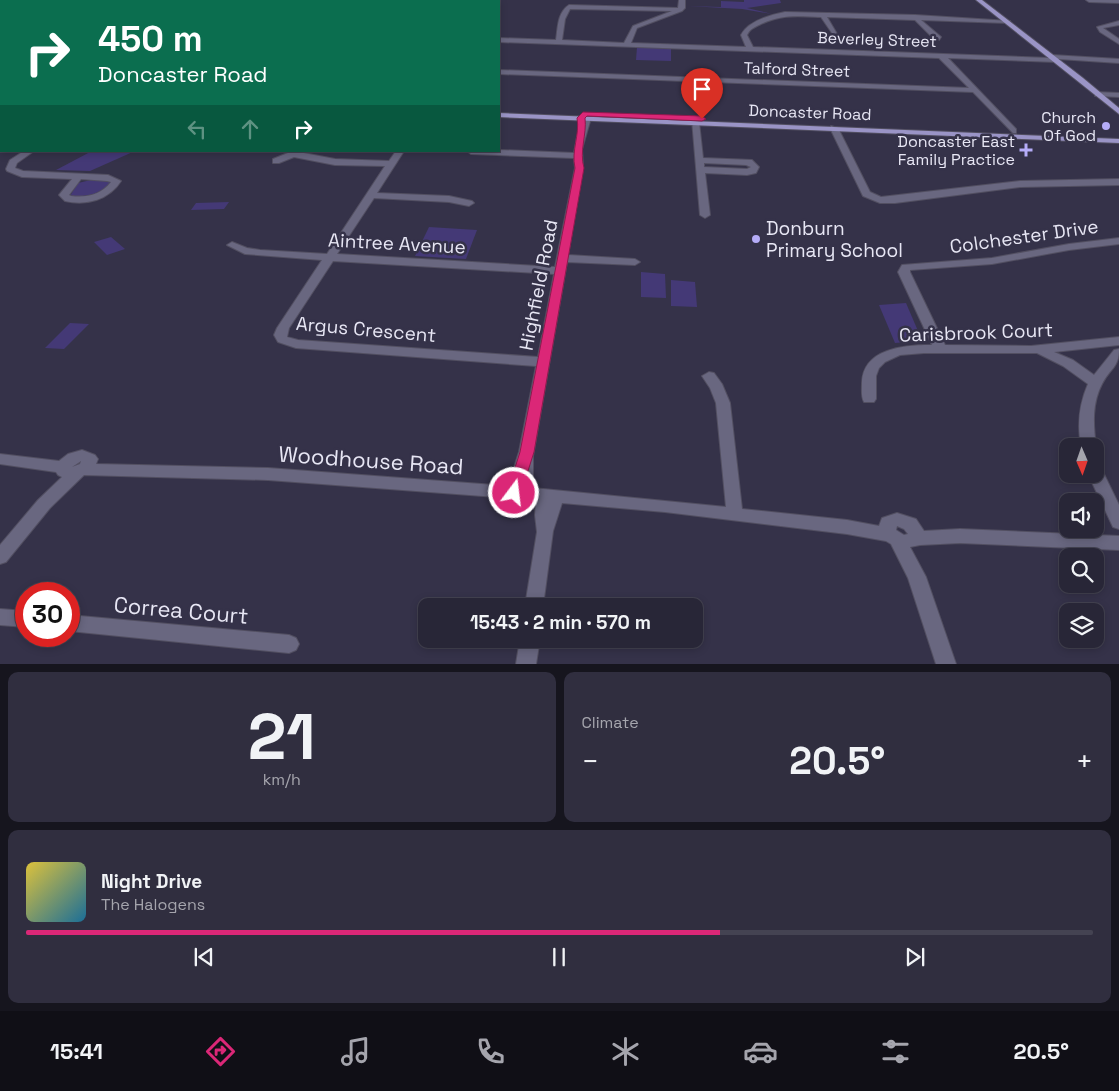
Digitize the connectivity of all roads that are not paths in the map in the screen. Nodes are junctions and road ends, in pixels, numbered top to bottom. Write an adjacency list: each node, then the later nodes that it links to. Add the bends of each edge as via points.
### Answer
1 (682, 0): 5 (street)
2 (979, 0): 8 (main road)
3 (1090, 0): 4 (street)
4 (1119, 1)
5 (680, 10): 13 (street, via 570,7 561,20); 15 (street, via 637,25)
6 (822, 14): 7 (street); 10 (street); 16 (street, via 773,16 747,29 744,34)
7 (915, 17): 8 (street); 11 (street)
8 (1006, 21): 18 (main road)
9 (1119, 23): 14 (street, via 1100,27)
10 (834, 34)
11 (939, 38)
12 (500, 40): 13 (street, Beverley Street)
13 (558, 40): 15 (street, Beverley Street)
14 (1119, 42)
15 (628, 43): 16 (street, Beverley Street)
16 (747, 46): 17 (street, Beverley Street)
17 (945, 57): 18 (street, Beverley Street); 21 (street)
18 (1055, 59): 19 (street, Beverley Street); 22 (main road)
19 (1119, 61)
20 (500, 72): 21 (street, Talford Street)
21 (975, 90): 31 (street)
22 (1104, 94): 23 (street); 24 (main road); 26 (main road)
23 (1119, 95)
24 (1119, 104)
25 (500, 110): 28 (main road, Doncaster Road)
26 (1119, 112)
27 (500, 115): 28 (main road, Doncaster Road)
28 (584, 119): 29 (main road, Doncaster Road); 31 (main road, Doncaster Road); 38 (street, Highfield Road)
29 (695, 122): 30 (main road, Doncaster Road); 39 (street)
30 (834, 128): 33 (main road, Doncaster Road); 44 (street, via 866,194 880,200 907,200 1020,184)
31 (1013, 131): 32 (main road, Doncaster Road)
32 (1119, 135)
33 (1119, 141)
34 (28, 152): 43 (street, via 12,162 10,170 22,174)
35 (399, 152): 41 (street)
36 (492, 152): 38 (street)
37 (293, 153): 40 (street); 41 (street, via 335,162)
38 (576, 156): 51 (street, Highfield Road, via 580,168)
39 (699, 160): 42 (street); 42 (street, via 746,162 755,168 747,172)
40 (276, 161)
41 (390, 164): 45 (street)
42 (700, 170): 47 (street)
43 (78, 177): 43 (street, via 108,178 116,182 99,197 68,199 64,195)
44 (1119, 182)
45 (370, 195): 46 (street); 50 (street)
46 (469, 203)
47 (705, 215)
48 (1119, 241): 55 (street, Colchester Drive, via 992,261 906,267 904,272)
49 (232, 245): 50 (street, Aintree Avenue, via 252,252)
50 (330, 257): 53 (street, Aintree Avenue); 58 (street, Argus Crescent, via 283,328 281,337 287,342)
51 (563, 258): 52 (street); 53 (street, Highfield Road)
52 (635, 262)
53 (561, 271): 58 (street, Highfield Road)
54 (1119, 341): 56 (street, Carisbrook Court)
55 (941, 350): 56 (street, Carisbrook Court); 61 (street, Carisbrook Court, via 906,350 880,359 870,371)
56 (1039, 350): 60 (street, via 1068,363)
57 (1119, 353): 60 (street)
58 (544, 362): 66 (street, Highfield Road)
59 (709, 376): 68 (street, via 723,403)
60 (1094, 382): 62 (street, via 1087,415)
61 (869, 399)
62 (1088, 438)
63 (0, 458): 64 (street, Woodhouse Road)
64 (75, 466): 66 (street, Woodhouse Road, via 268,474); 72 (street)
65 (1100, 483): 69 (street)
66 (519, 494): 67 (street, Woodhouse Road)
67 (551, 496): 68 (street, Woodhouse Road); 73 (street, via 552,515 545,532)
68 (735, 515): 70 (street, Woodhouse Road)
69 (1119, 522)
70 (903, 533): 71 (street, Woodhouse Road); 80 (street)
71 (1119, 543)
72 (0, 557)
73 (535, 598)
74 (0, 617): 75 (street)
75 (15, 618)
76 (80, 624): 77 (street, Correa Court)
77 (289, 644)
78 (529, 648): 79 (street)
79 (526, 664)
80 (946, 664)

